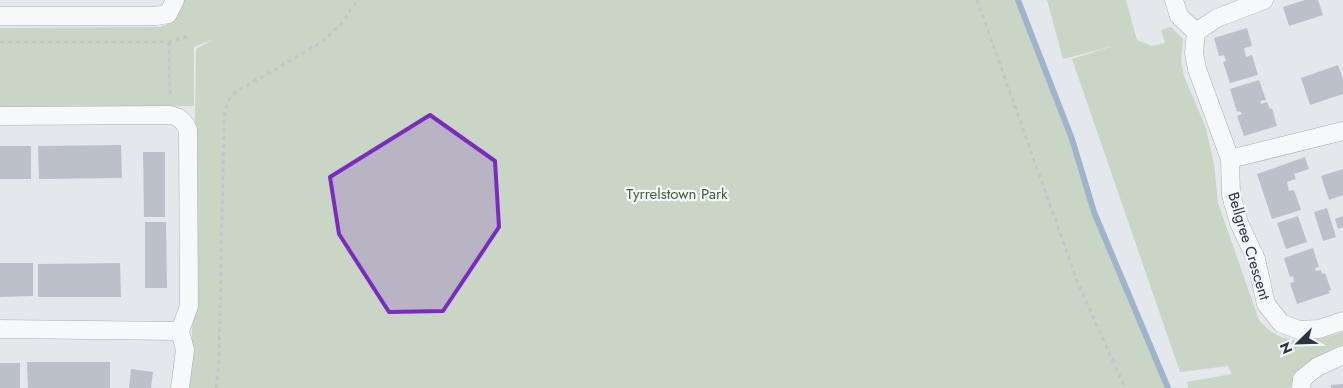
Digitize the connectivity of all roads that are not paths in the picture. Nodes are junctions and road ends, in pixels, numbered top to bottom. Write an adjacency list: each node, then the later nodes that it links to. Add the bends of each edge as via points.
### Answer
1 (175, 0): 4 (street, via 168,14 156,16)
2 (1174, 0): 5 (street, via 1179,16)
3 (1264, 0): 5 (street, via 1217,18)
4 (0, 16)
5 (1196, 32): 8 (street, Bellgree Crescent, via 1194,53 1197,69)
6 (0, 116): 11 (street, via 170,115 185,122 188,130 189,306)
7 (1343, 130): 8 (street)
8 (1230, 159): 9 (street, Bellgree Crescent, via 1231,195 1239,223 1256,258 1266,304 1281,323 1299,330 1320,329)
9 (1343, 321)
10 (0, 329): 11 (street)
11 (180, 331): 13 (street, via 186,350)
12 (1343, 355): 14 (street, via 1317,367 1302,379)
13 (180, 388)
14 (1301, 388)

